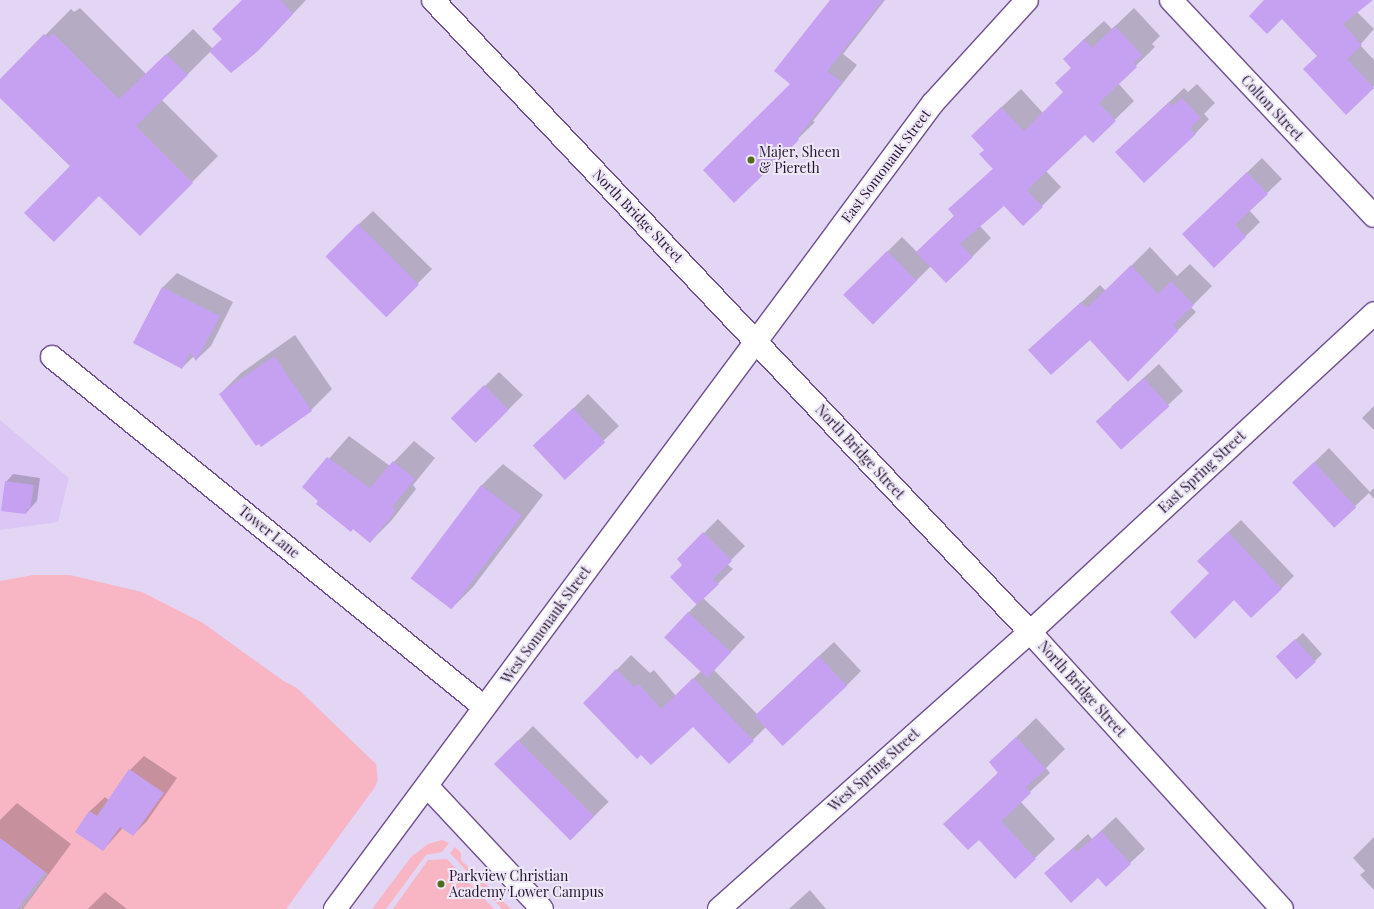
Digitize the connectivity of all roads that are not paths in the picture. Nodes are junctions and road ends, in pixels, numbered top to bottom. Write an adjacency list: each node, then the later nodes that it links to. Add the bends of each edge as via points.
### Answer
1 (433, 0): 6 (main road, North Bridge Street)
2 (1027, 0): 6 (main road, East Somonauk Street, via 945,88)
3 (1171, 0): 4 (main road, Colton Street)
4 (1374, 216)
5 (1374, 313): 8 (main road, East Spring Street)
6 (756, 340): 8 (main road, North Bridge Street); 9 (main road, West Somonauk Street)
7 (52, 357): 9 (main road, Tower Lane)
8 (1030, 632): 13 (main road, West Spring Street); 14 (main road, North Bridge Street)
9 (484, 707): 10 (main road, West Somonauk Street)
10 (426, 786): 11 (main road, West Somonauk Street); 12 (main road)
11 (335, 909)
12 (542, 909)
13 (719, 909)
14 (1282, 909)

